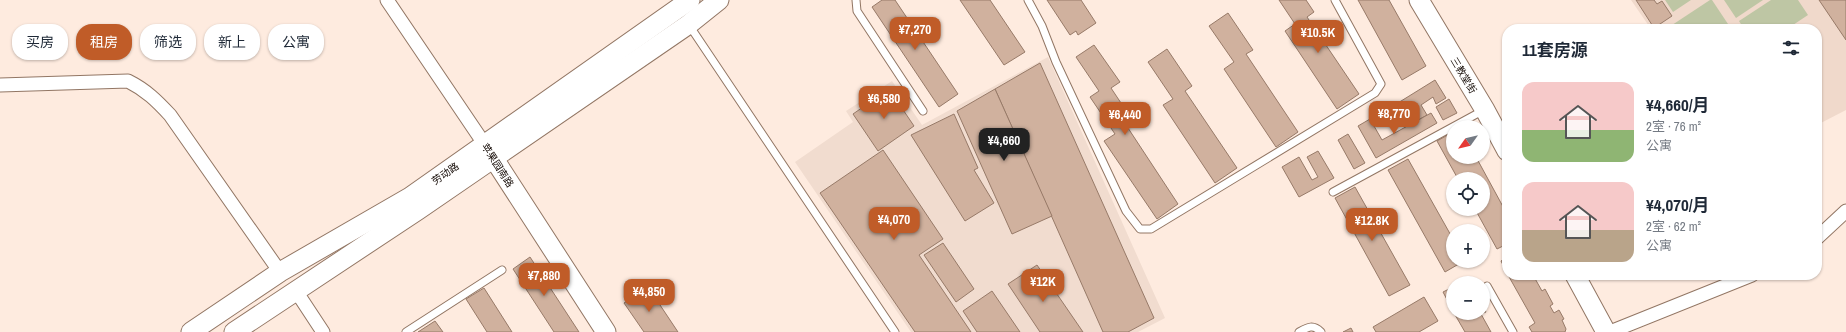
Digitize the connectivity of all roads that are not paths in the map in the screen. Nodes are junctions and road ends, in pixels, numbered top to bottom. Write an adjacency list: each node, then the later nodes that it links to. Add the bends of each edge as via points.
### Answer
1 (387, 0): 13 (street, 苹果园南路)
2 (690, 0): 13 (street, 劳动路)
3 (719, 0): 8 (street, 劳动路)
4 (856, 0): 11 (lane, via 857,11)
5 (1028, 0): 6 (lane, via 1126,210 1140,229 1151,229 1375,93 1381,84)
6 (1335, 0)
7 (1419, 0): 10 (street, 三教堂街)
8 (688, 24): 13 (street, 劳动路); 28 (lane)
9 (0, 85): 18 (street, via 128,81 142,88 157,100 170,116)
10 (1485, 110): 12 (street, 三教堂街); 14 (lane)
11 (923, 111)
12 (1502, 142)
13 (489, 152): 18 (street, 劳动路); 21 (street, 劳动路); 27 (street, 苹果园南路)
14 (1333, 192)
15 (1846, 211): 16 (street)
16 (1822, 233)
17 (502, 270): 26 (lane)
18 (280, 272): 23 (street, 劳动路)
19 (1578, 280): 32 (street)
20 (1740, 280): 33 (street)
21 (296, 291): 24 (street, 劳动路); 25 (street)
22 (1490, 291): 31 (lane)
23 (191, 332)
24 (234, 332)
25 (324, 332)
26 (406, 332)
27 (606, 332)
28 (895, 332)
29 (1299, 332): 30 (lane, via 1310,326)
30 (1321, 332)
31 (1513, 332)
32 (1606, 332)
33 (1610, 332)

